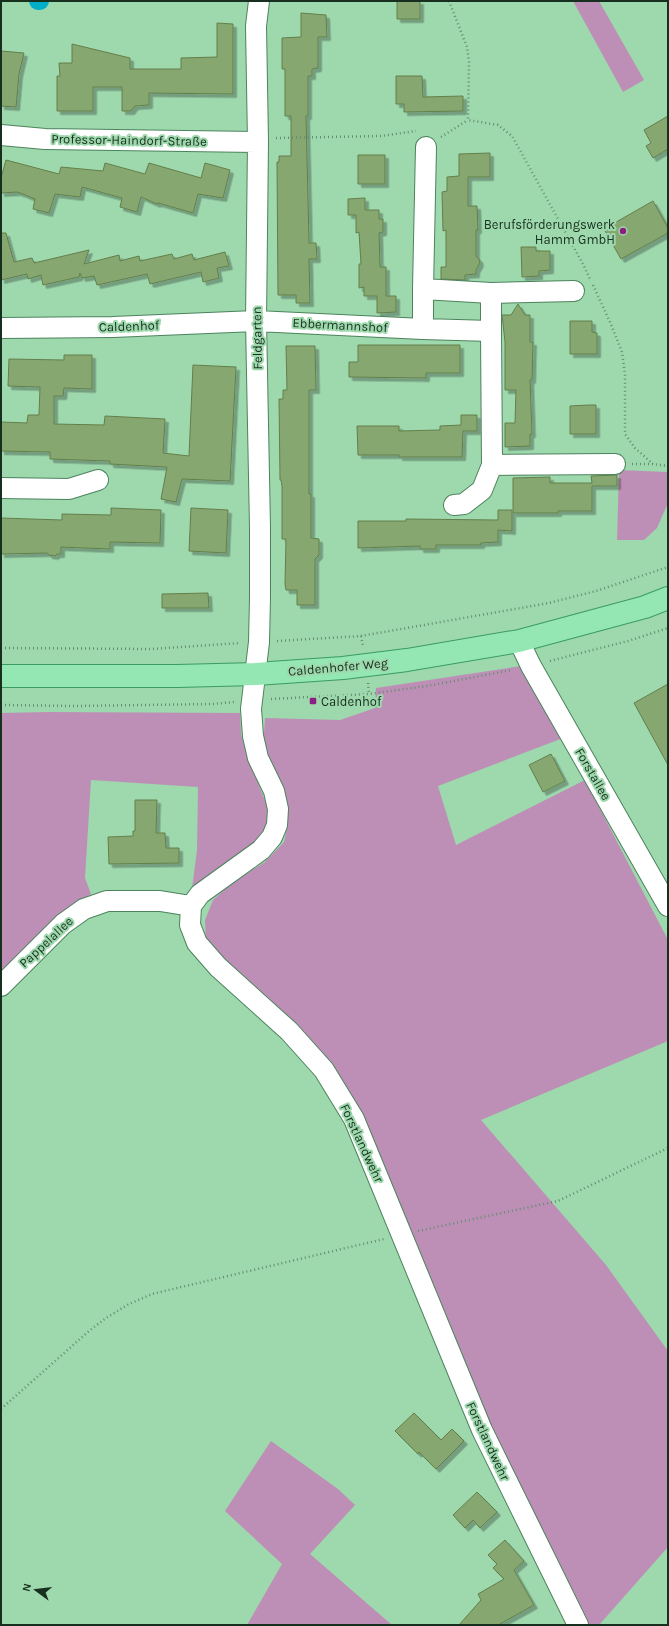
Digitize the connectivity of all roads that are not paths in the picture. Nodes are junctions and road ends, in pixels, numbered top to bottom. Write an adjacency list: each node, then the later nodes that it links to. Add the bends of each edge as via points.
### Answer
1 (259, 1): 3 (street, Feldgarten, via 256,26)
2 (1, 135): 3 (street, Professor-Haindorf-Straße, via 45,139)
3 (258, 139): 8 (street, Feldgarten)
4 (426, 146): 5 (street)
5 (423, 289): 7 (street); 10 (street)
6 (574, 291): 7 (street)
7 (491, 293): 11 (street)
8 (256, 321): 9 (street, Caldenhof, via 113,327); 10 (street, Ebbermannshof); 19 (street, Feldgarten, via 260,528 259,642)
9 (1, 328)
10 (424, 329): 11 (street, Ebbermannshof)
11 (491, 330): 13 (street)
12 (616, 464): 13 (street)
13 (492, 465): 16 (street, via 482,490 464,504)
14 (98, 480): 15 (street, via 69,489)
15 (1, 488)
16 (454, 505)
17 (668, 598): 18 (main road, Caldenhofer Weg, via 645,607)
18 (519, 641): 19 (main road, Caldenhofer Weg, via 407,660 343,668); 22 (street, Forstallee)
19 (256, 674): 20 (main road, Caldenhofer Weg); 21 (street, via 252,700 253,736 258,758 274,790 278,809 277,825 272,837 261,850 200,894)
20 (1, 676)
21 (191, 906): 23 (street, Pappelallee, via 160,901 106,901 84,909 63,924); 24 (street, Forstlandwehr, via 190,925 197,943 218,967 289,1031 324,1070 354,1120 482,1430)
22 (668, 906)
23 (1, 986)
24 (578, 1625)

